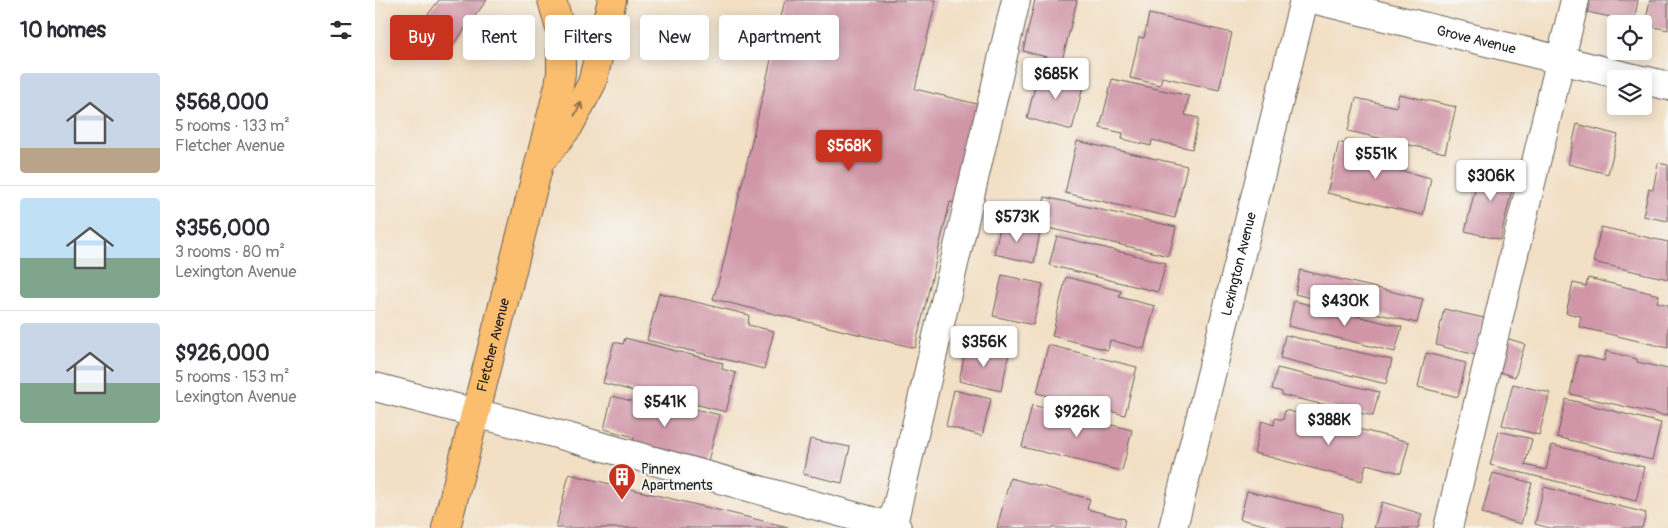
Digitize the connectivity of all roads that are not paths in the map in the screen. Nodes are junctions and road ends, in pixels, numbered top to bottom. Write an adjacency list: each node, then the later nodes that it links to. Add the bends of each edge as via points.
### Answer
1 (552, 0): 11 (main road, Fletcher Avenue, via 561,32 561,73)
2 (612, 0): 11 (main road, Fletcher Avenue, one-way to 2, via 569,126 592,83)
3 (1016, 0): 15 (street)
4 (1304, 0): 16 (street, Lexington Avenue)
5 (1316, 0): 7 (street, Grove Avenue)
6 (1575, 0): 7 (street)
7 (1562, 60): 8 (street, Grove Avenue); 17 (street)
8 (1607, 71)
9 (1652, 82): 10 (street)
10 (1668, 86)
11 (540, 163): 13 (main road, Fletcher Avenue)
12 (375, 387): 13 (street)
13 (475, 412): 14 (main road, Fletcher Avenue); 15 (street)
14 (446, 528)
15 (894, 528)
16 (1173, 528)
17 (1448, 528)

